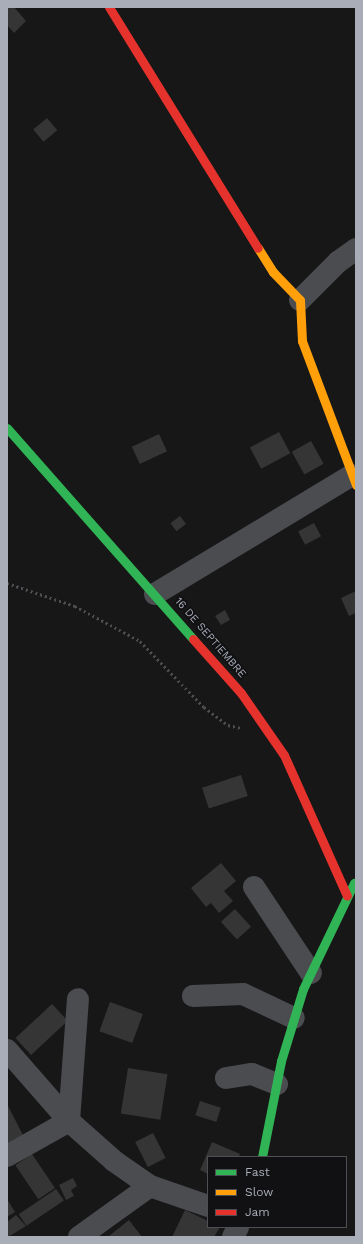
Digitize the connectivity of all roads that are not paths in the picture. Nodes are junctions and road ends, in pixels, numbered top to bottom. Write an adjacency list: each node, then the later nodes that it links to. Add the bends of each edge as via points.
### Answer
1 (109, 7): 3 (street, via 273,272)
2 (356, 249): 3 (street, via 338,262)
3 (300, 300): 5 (street, via 302,341)
4 (7, 428): 6 (street, 16 DE SEPTIEMBRE)
5 (354, 480): 6 (street)
6 (155, 594): 9 (street, 16 DE SEPTIEMBRE, via 241,693 284,754)
7 (356, 879): 9 (street)
8 (254, 887): 10 (street)
9 (347, 896): 10 (street)
10 (311, 973): 13 (street)
11 (193, 996): 13 (street, via 242,994)
12 (78, 999): 17 (street)
13 (294, 1018): 16 (street)
14 (7, 1050): 17 (street)
15 (226, 1078): 16 (street, via 252,1074)
16 (277, 1084): 19 (street)
17 (69, 1121): 18 (street); 20 (street, via 114,1161)
18 (7, 1156)
19 (262, 1156)
20 (150, 1186): 21 (street); 23 (street)
21 (207, 1206)
22 (238, 1228): 24 (street)
23 (79, 1237)
24 (233, 1237)

